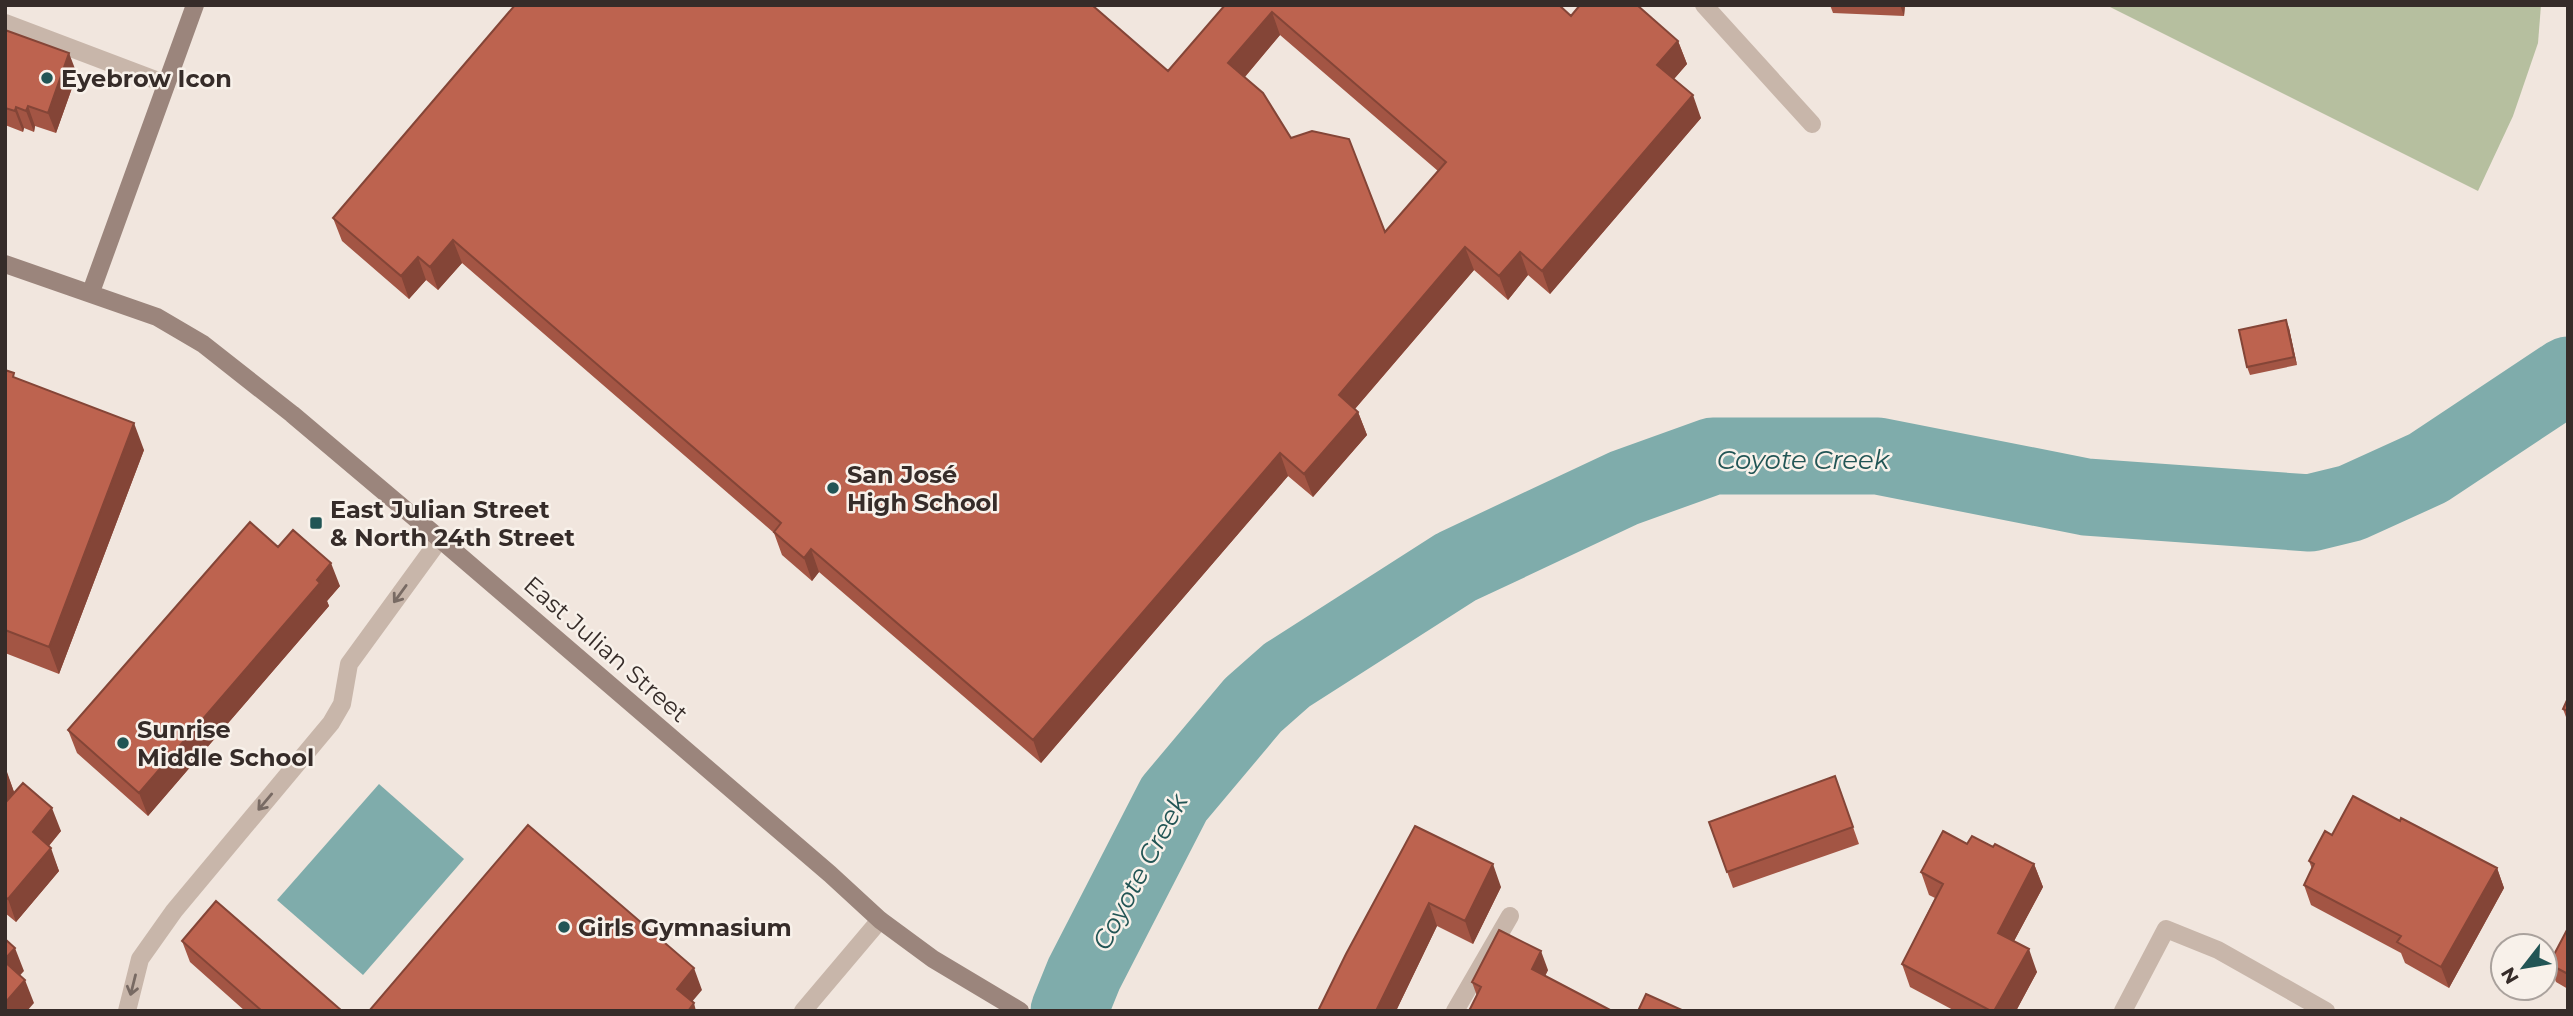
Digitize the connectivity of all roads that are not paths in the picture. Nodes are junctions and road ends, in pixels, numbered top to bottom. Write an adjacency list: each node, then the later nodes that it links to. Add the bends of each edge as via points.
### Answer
1 (195, 5): 4 (main road)
2 (1704, 5): 5 (street)
3 (5, 23): 4 (street)
4 (166, 84): 7 (main road)
5 (1812, 124)
6 (5, 264): 7 (main road, East Julian Street)
7 (91, 292): 8 (main road, East Julian Street, via 158,317 203,344)
8 (440, 539): 10 (main road, East Julian Street); 11 (street, one-way to 11, via 349,664 342,704 331,723 174,911 140,959)
9 (1510, 916): 14 (street)
10 (880, 920): 12 (street); 13 (main road, East Julian Street, via 933,959)
11 (127, 1011)
12 (803, 1011)
13 (1020, 1011)
14 (1455, 1011)
15 (2123, 1011): 16 (street, via 2166,929 2218,950)
16 (2326, 1011)

